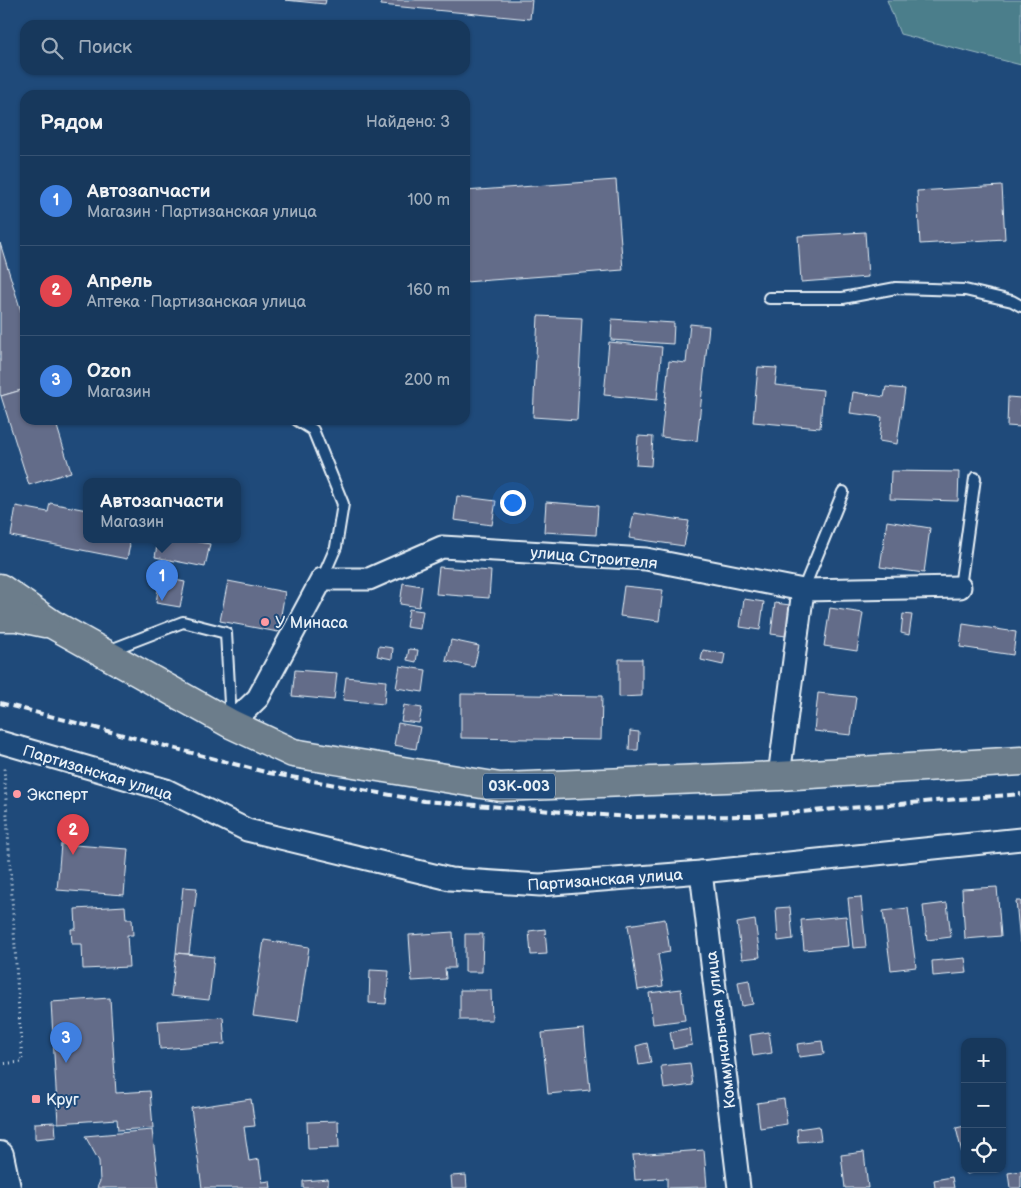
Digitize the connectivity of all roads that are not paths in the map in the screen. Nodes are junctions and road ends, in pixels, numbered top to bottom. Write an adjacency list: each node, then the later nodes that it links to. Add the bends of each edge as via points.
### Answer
1 (769, 298): 2 (lane, via 843,298 896,288 965,290 1012,300)
2 (1021, 306)
3 (306, 425): 6 (lane, via 313,430 343,504 336,547)
4 (975, 478): 7 (lane)
5 (843, 492): 9 (lane)
6 (322, 579): 9 (street, улица Строителя, via 369,579 442,546 646,559); 13 (street, via 258,698)
7 (960, 587): 9 (street, улица Строителя)
8 (0, 588): 11 (main road)
9 (803, 590): 16 (street)
10 (0, 617): 11 (main road, 03К-003)
11 (52, 624): 12 (main road, 03К-003)
12 (103, 653): 13 (main road, 03К-003); 13 (lane, via 184,622 226,633)
13 (231, 724): 16 (main road, 03К-003, via 293,752 500,787)
14 (1, 742): 18 (street, Партизанская улица, via 166,790 247,830 450,879 540,886)
15 (1021, 761): 16 (main road, 03К-003)
16 (780, 776)
17 (1021, 839): 18 (street, Партизанская улица)
18 (701, 872): 21 (street, Коммунальная улица)
19 (0, 1155): 20 (street)
20 (6, 1188)
21 (738, 1188)

